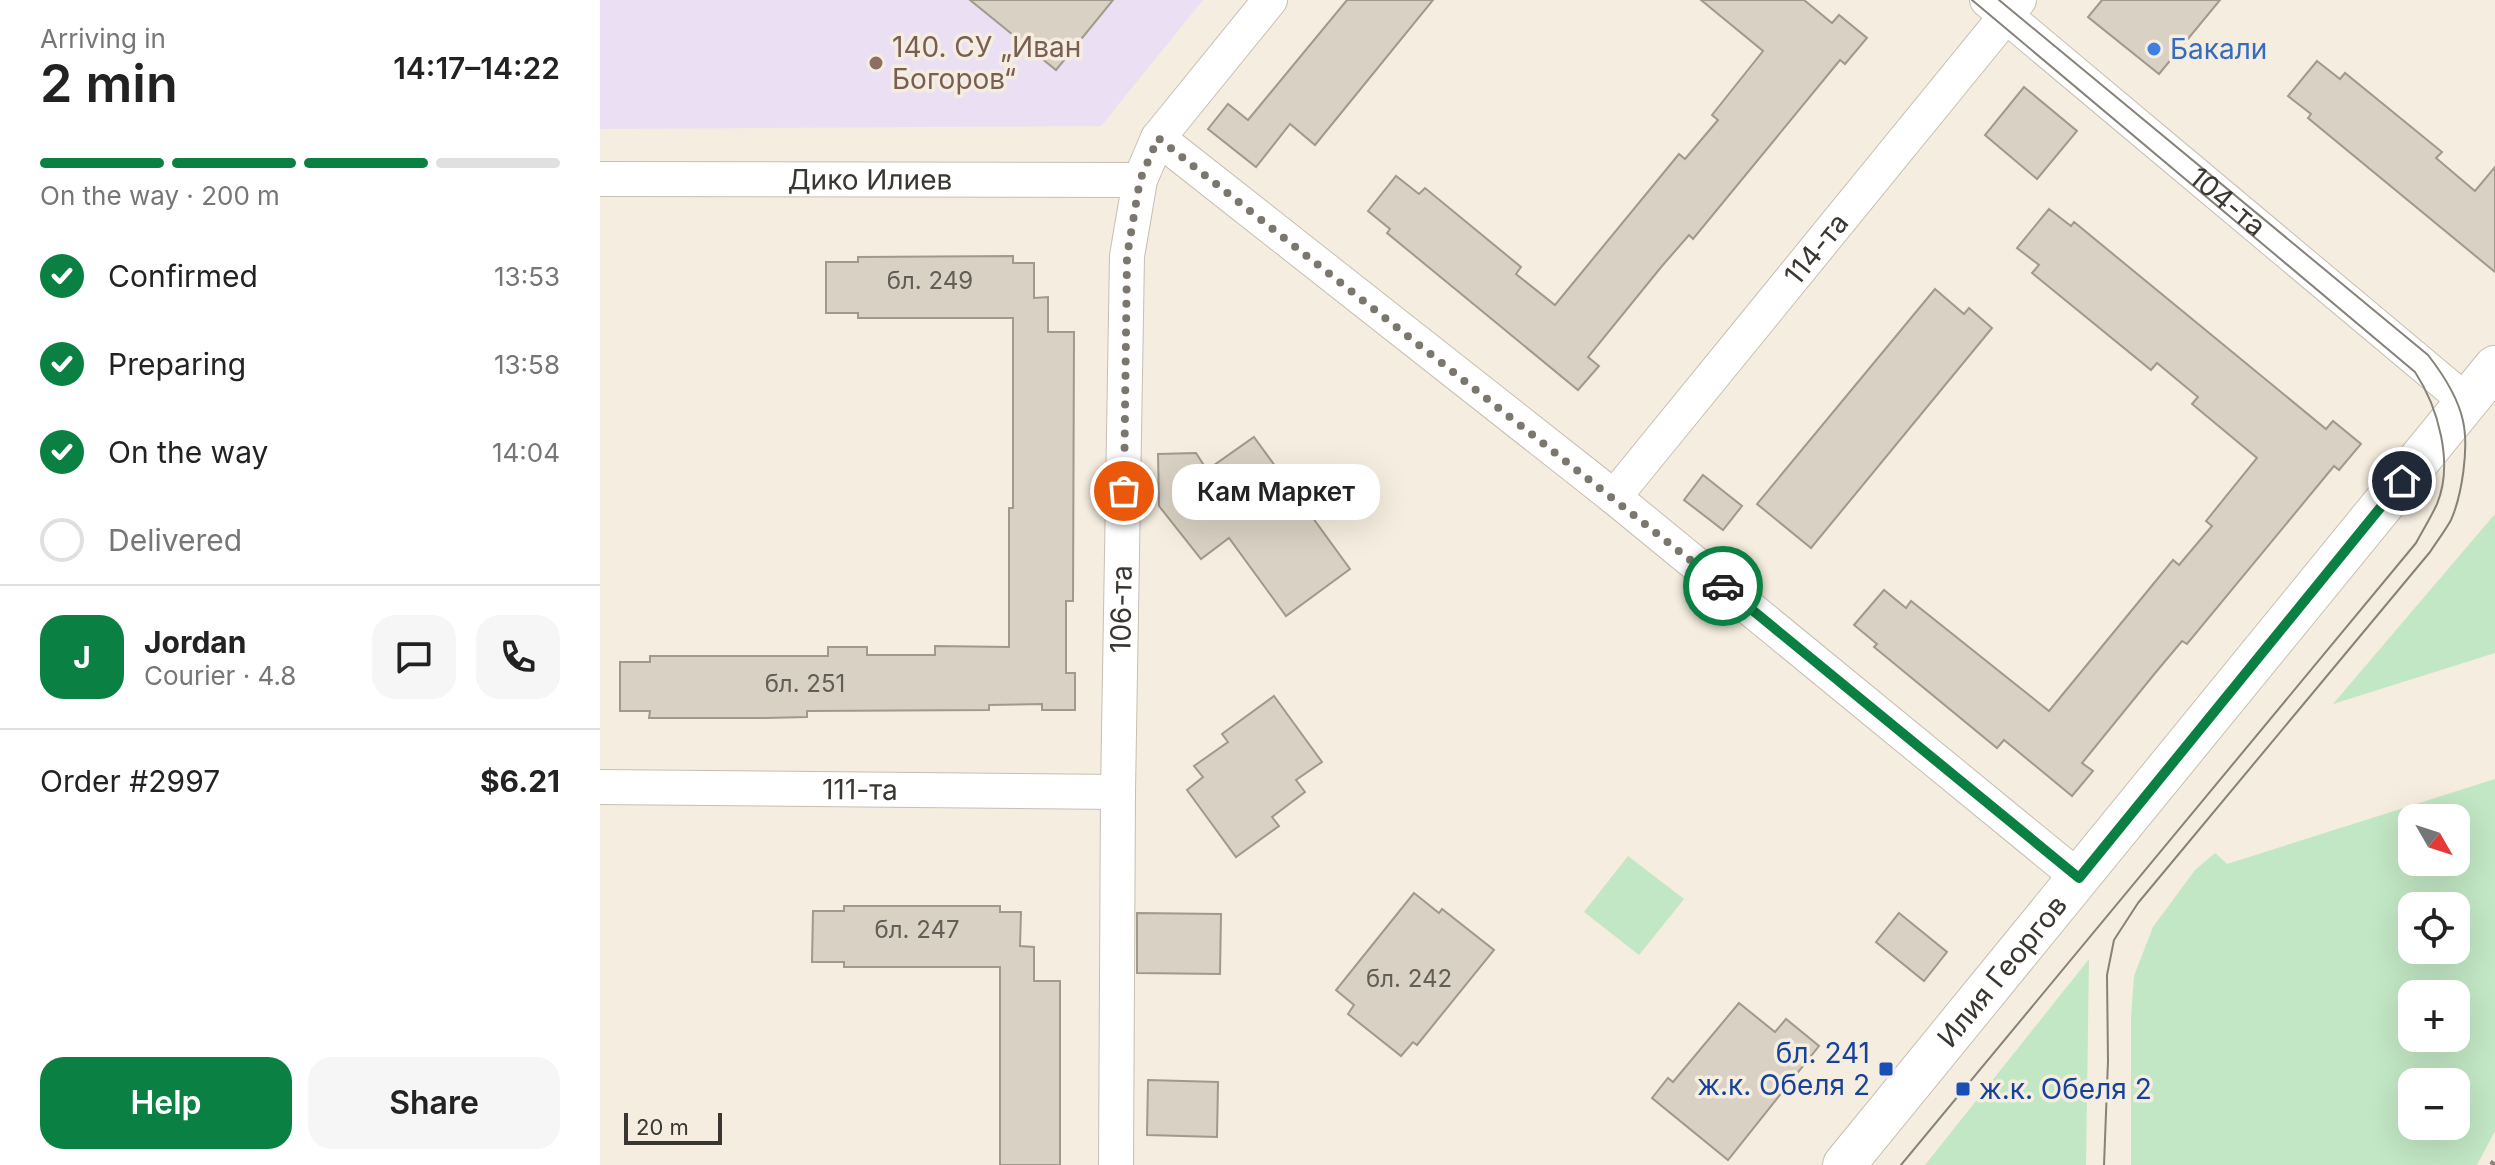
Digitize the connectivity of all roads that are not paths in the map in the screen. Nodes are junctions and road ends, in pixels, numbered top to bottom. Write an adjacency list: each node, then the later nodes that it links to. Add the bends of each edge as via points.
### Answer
1 (1270, 0): 3 (street, 106-та)
2 (2004, 5): 7 (street, 104-та); 8 (street, 114-та)
3 (1158, 138): 5 (street, 106-та); 8 (street)
4 (600, 179): 5 (street, Дико Илиев)
5 (1140, 180): 10 (street, 106-та, via 1127,256)
6 (2495, 367): 7 (street, Илия Георгов)
7 (2467, 402): 11 (street, Илия Георгов)
8 (1614, 497): 11 (street)
9 (600, 787): 10 (street, 111-та)
10 (1118, 792): 12 (street, 106-та)
11 (2079, 878): 13 (street, Илия Георгов)
12 (1116, 1165)
13 (1844, 1165)

